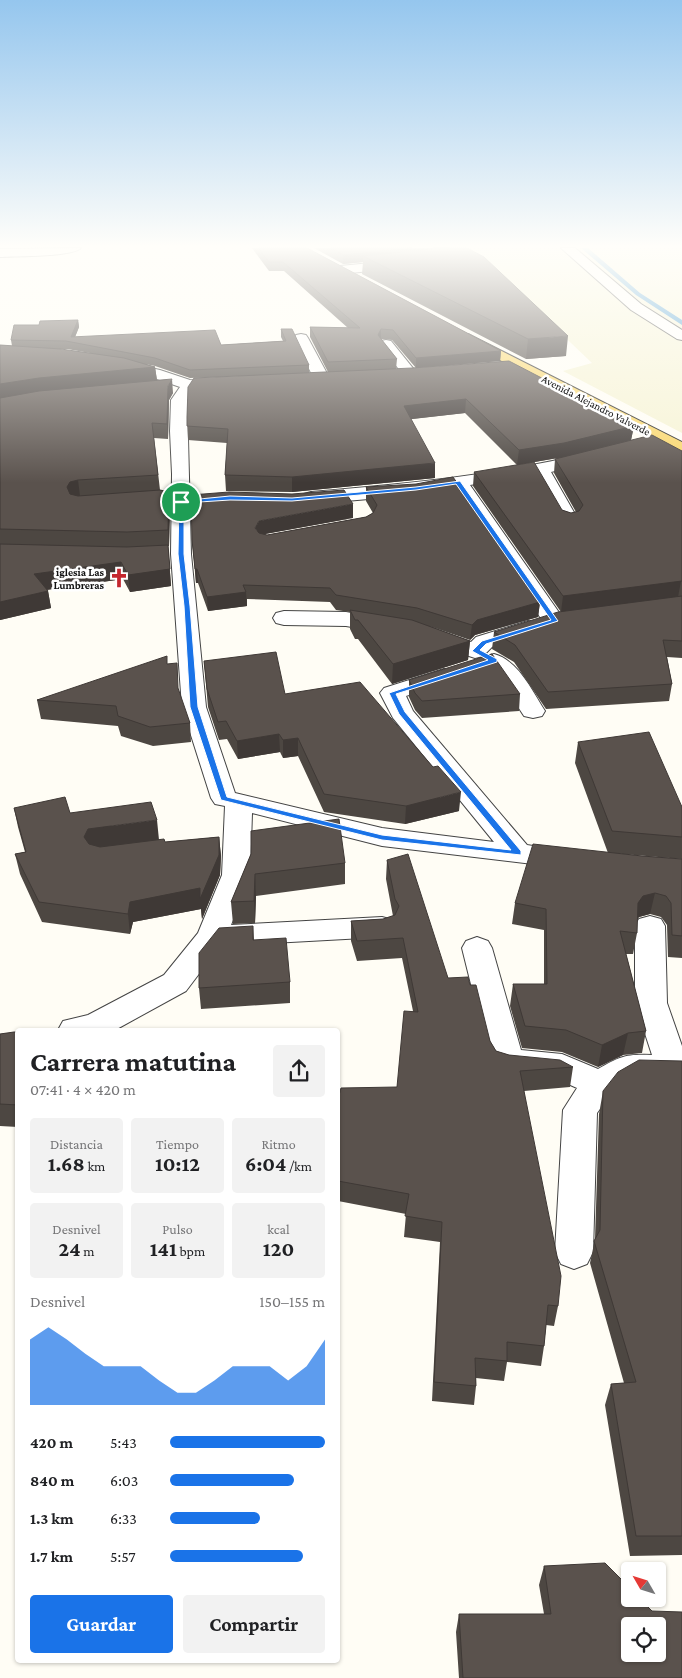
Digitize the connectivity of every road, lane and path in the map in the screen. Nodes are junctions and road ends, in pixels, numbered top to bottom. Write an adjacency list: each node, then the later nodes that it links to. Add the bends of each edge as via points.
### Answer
1 (667, 326): 3 (street)
2 (452, 329): 7 (main road, Avenida Alejandro Valverde)
3 (682, 336)
4 (301, 338): 12 (street, via 327,379)
5 (386, 344): 10 (street)
6 (106, 363): 14 (street, via 155,373)
7 (522, 366): 8 (street); 16 (main road, Avenida Alejandro Valverde)
8 (494, 368)
9 (430, 373): 10 (street)
10 (411, 374): 11 (street)
11 (392, 376)
12 (303, 380)
13 (217, 384): 14 (street)
14 (189, 385): 15 (street); 27 (street, via 178,400 181,500 171,555 187,606 194,707 224,798)
15 (152, 389)
16 (663, 439): 17 (street); 18 (main road, Avenida Alejandro Valverde)
17 (636, 445)
18 (682, 449)
19 (609, 452): 20 (street)
20 (540, 469): 21 (street); 23 (street)
21 (458, 482): 22 (street, via 355,502); 25 (street, via 563,620 484,642)
22 (292, 500)
23 (569, 521)
24 (284, 618): 25 (street, via 346,619 411,630)
25 (485, 656): 26 (street, via 504,668); 30 (street, via 392,693 402,713)
26 (532, 711)
27 (239, 802): 28 (street); 30 (street, via 382,837)
28 (238, 840): 29 (street); 34 (street, via 236,874)
29 (209, 843)
30 (518, 853): 31 (street)
31 (592, 862)
32 (650, 926): 37 (street, via 651,1003)
33 (382, 927): 34 (street)
34 (210, 937): 36 (street, via 175,983 95,1026)
35 (477, 948): 38 (street, via 507,1061 562,1067)
36 (84, 1028)
37 (677, 1068): 38 (street, via 629,1067)
38 (600, 1084): 39 (street, via 580,1110)
39 (574, 1252)

